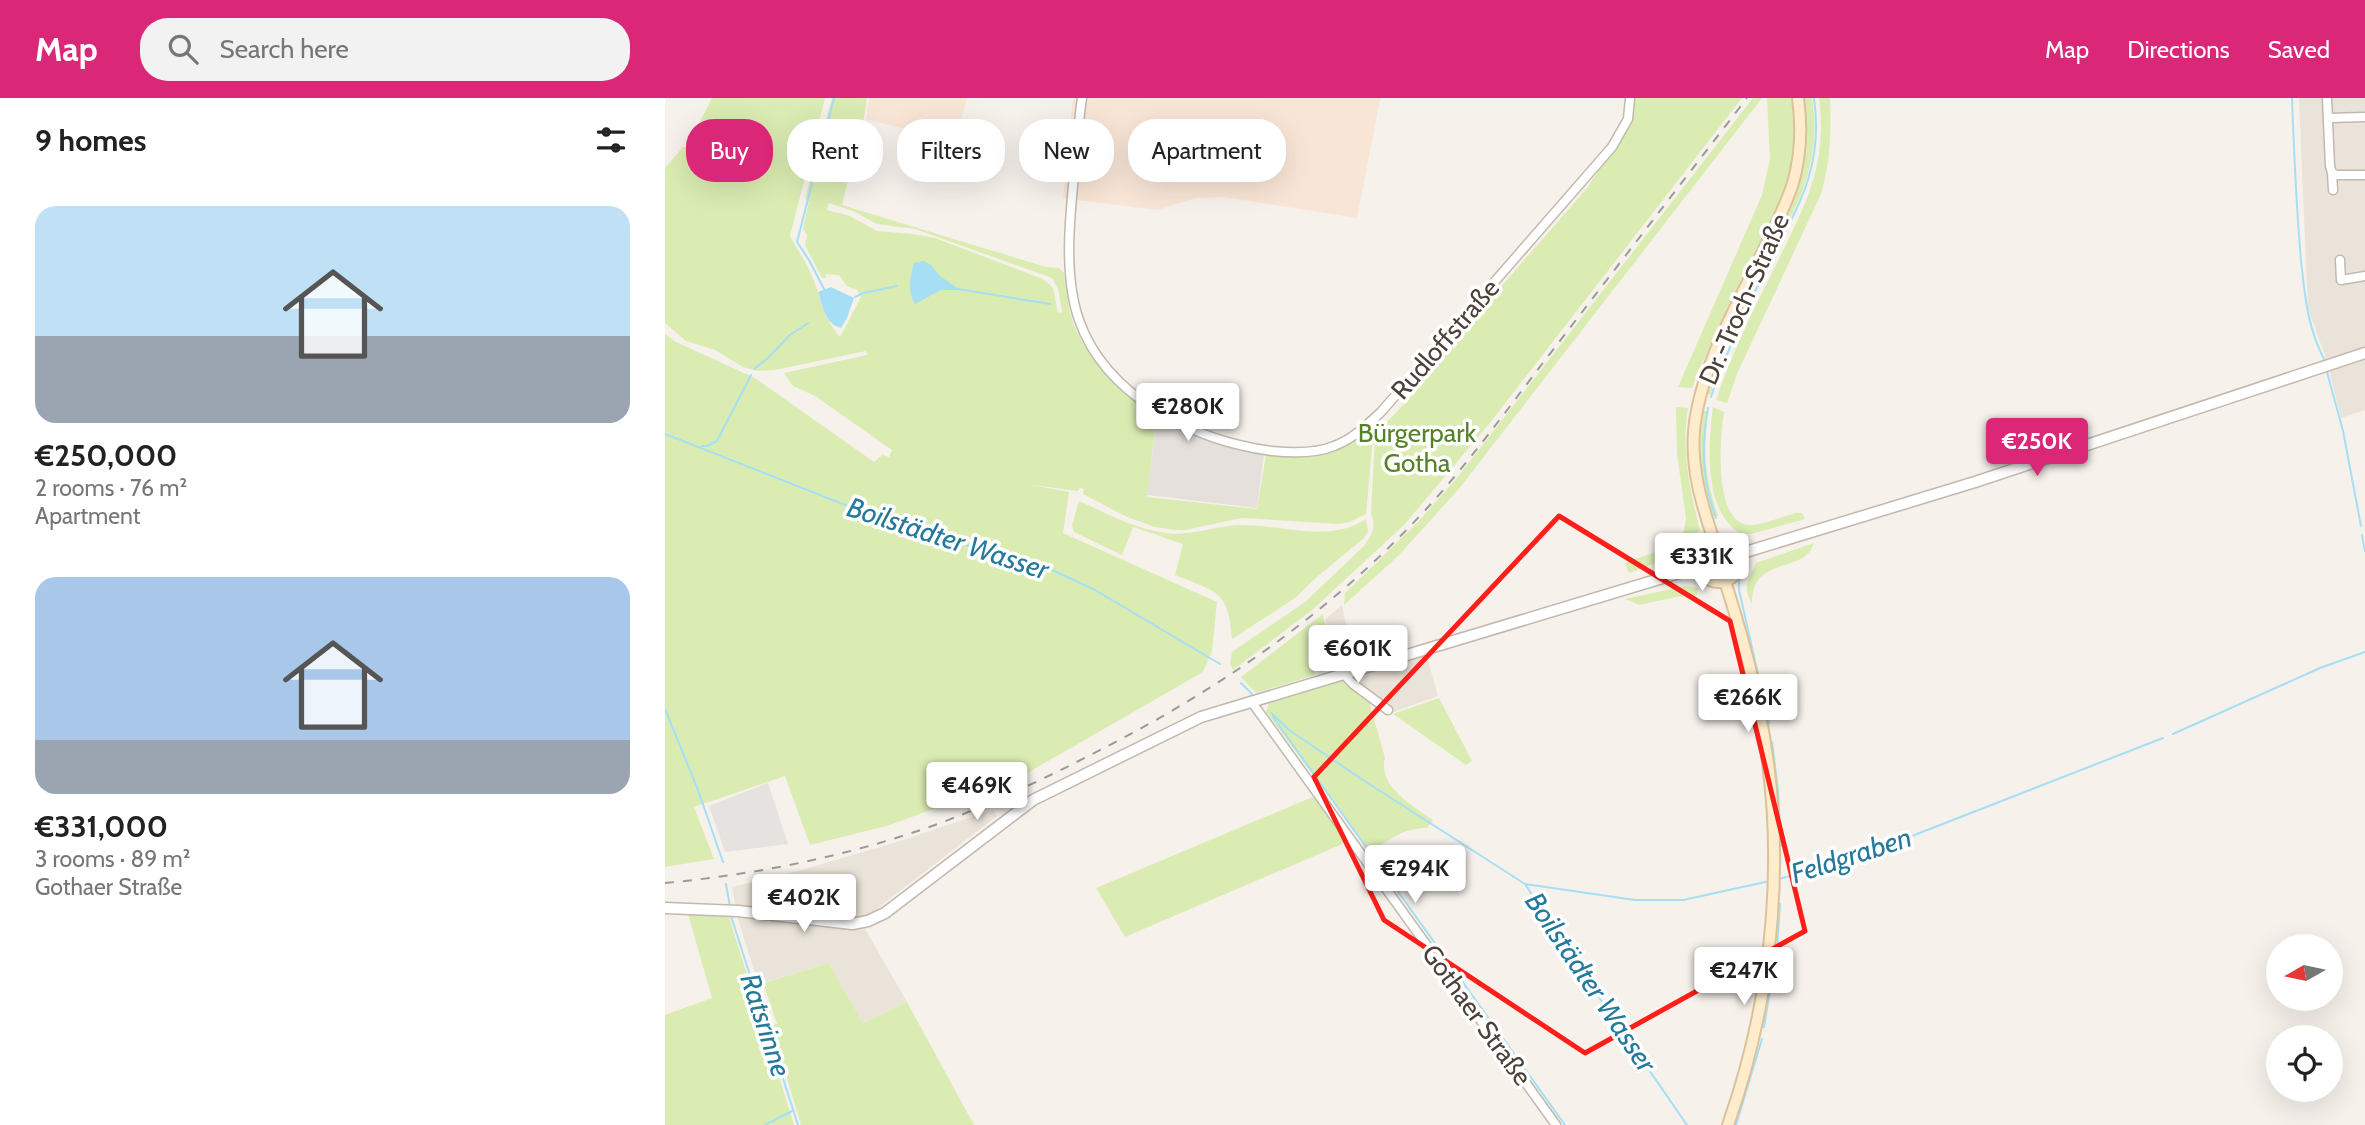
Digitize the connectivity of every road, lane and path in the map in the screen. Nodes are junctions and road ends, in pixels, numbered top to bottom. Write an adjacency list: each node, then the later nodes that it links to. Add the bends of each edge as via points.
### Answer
1 (1082, 98): 2 (street, Rudloffstraße, via 1071,276 1075,307 1090,344 1128,387 1174,420 1235,444 1294,453 1335,446 1381,412 1612,147 1628,119)
2 (1630, 98)
3 (1798, 98): 13 (main road, Dr.-Troch-Straße, via 1801,138 1793,184 1714,358 1697,415 1695,467)
4 (2327, 98): 6 (street)
5 (2365, 117): 6 (street)
6 (2327, 118): 7 (street)
7 (2332, 173): 8 (street); 9 (street)
8 (2365, 175)
9 (2333, 190)
10 (2340, 260): 11 (street, via 2341,280)
11 (2365, 276)
12 (2365, 353): 14 (street, via 1975,482)
13 (1714, 541): 14 (main road, via 1729,543); 15 (main road, via 1701,551)
14 (1739, 554): 16 (main road, via 1738,570)
15 (1699, 567): 16 (main road, via 1710,579); 17 (street)
16 (1725, 581): 22 (main road, via 1764,734 1774,870 1760,1010)
17 (1340, 670): 18 (street); 19 (street)
18 (1251, 701): 20 (street, via 1201,717 1033,800 885,913 868,921 840,923); 21 (street, Gothaer Straße)
19 (1388, 710)
20 (665, 908)
21 (1556, 1125)
22 (1728, 1125)

